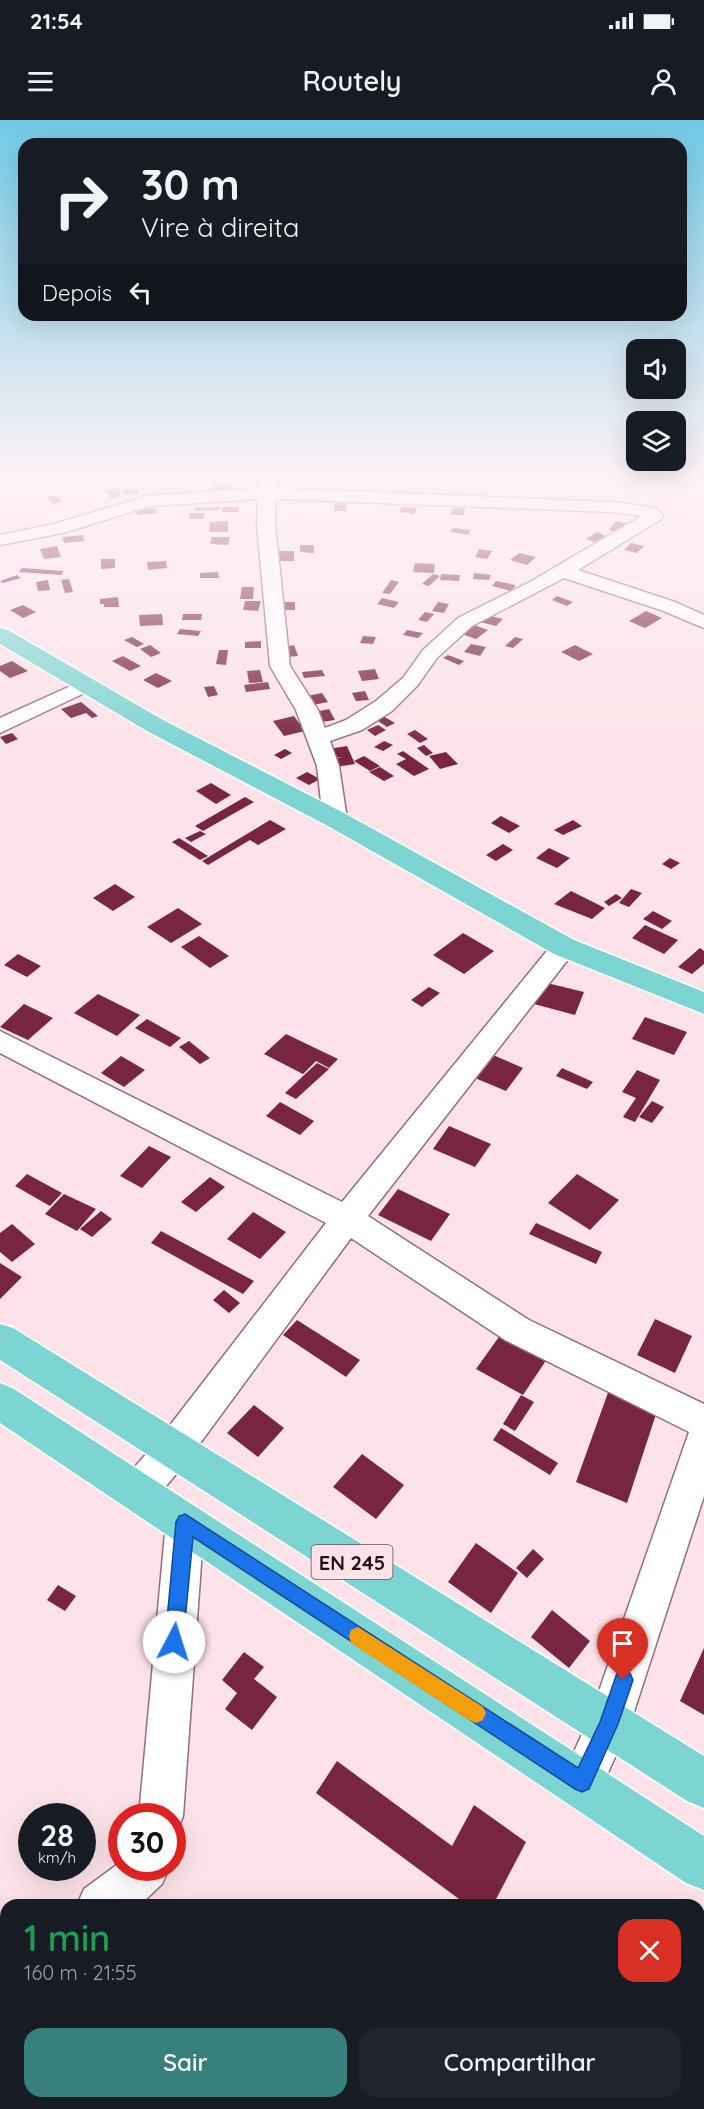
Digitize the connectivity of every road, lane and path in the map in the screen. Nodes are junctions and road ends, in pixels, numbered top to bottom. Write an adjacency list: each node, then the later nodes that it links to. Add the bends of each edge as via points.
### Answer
1 (270, 569): 8 (street, via 280,666 307,710)
2 (565, 569): 3 (street)
3 (561, 571): 4 (street); 8 (street, via 465,622 384,706 354,725)
4 (704, 622)
5 (0, 635): 6 (main road)
6 (86, 685): 7 (street); 9 (main road)
7 (0, 726)
8 (317, 738): 9 (street, via 327,766)
9 (335, 819): 10 (main road)
10 (564, 947): 11 (main road); 13 (street)
11 (704, 1004)
12 (0, 1041): 13 (street)
13 (347, 1219): 16 (street, via 517,1330); 18 (street)
14 (0, 1340): 18 (main road, EN 245)
15 (0, 1401): 19 (main road, EN 245)
16 (704, 1422)
17 (704, 1439): 21 (street)
18 (174, 1449): 19 (street); 21 (main road, EN 245)
19 (138, 1491): 20 (main road, EN 245)
20 (185, 1522): 22 (main road, EN 245); 24 (street)
21 (609, 1724): 22 (street); 23 (main road, EN 245)
22 (582, 1782): 25 (main road, EN 245)
23 (704, 1784)
24 (162, 1803)
25 (704, 1865)
26 (134, 1881): 27 (street)
27 (109, 1899)

